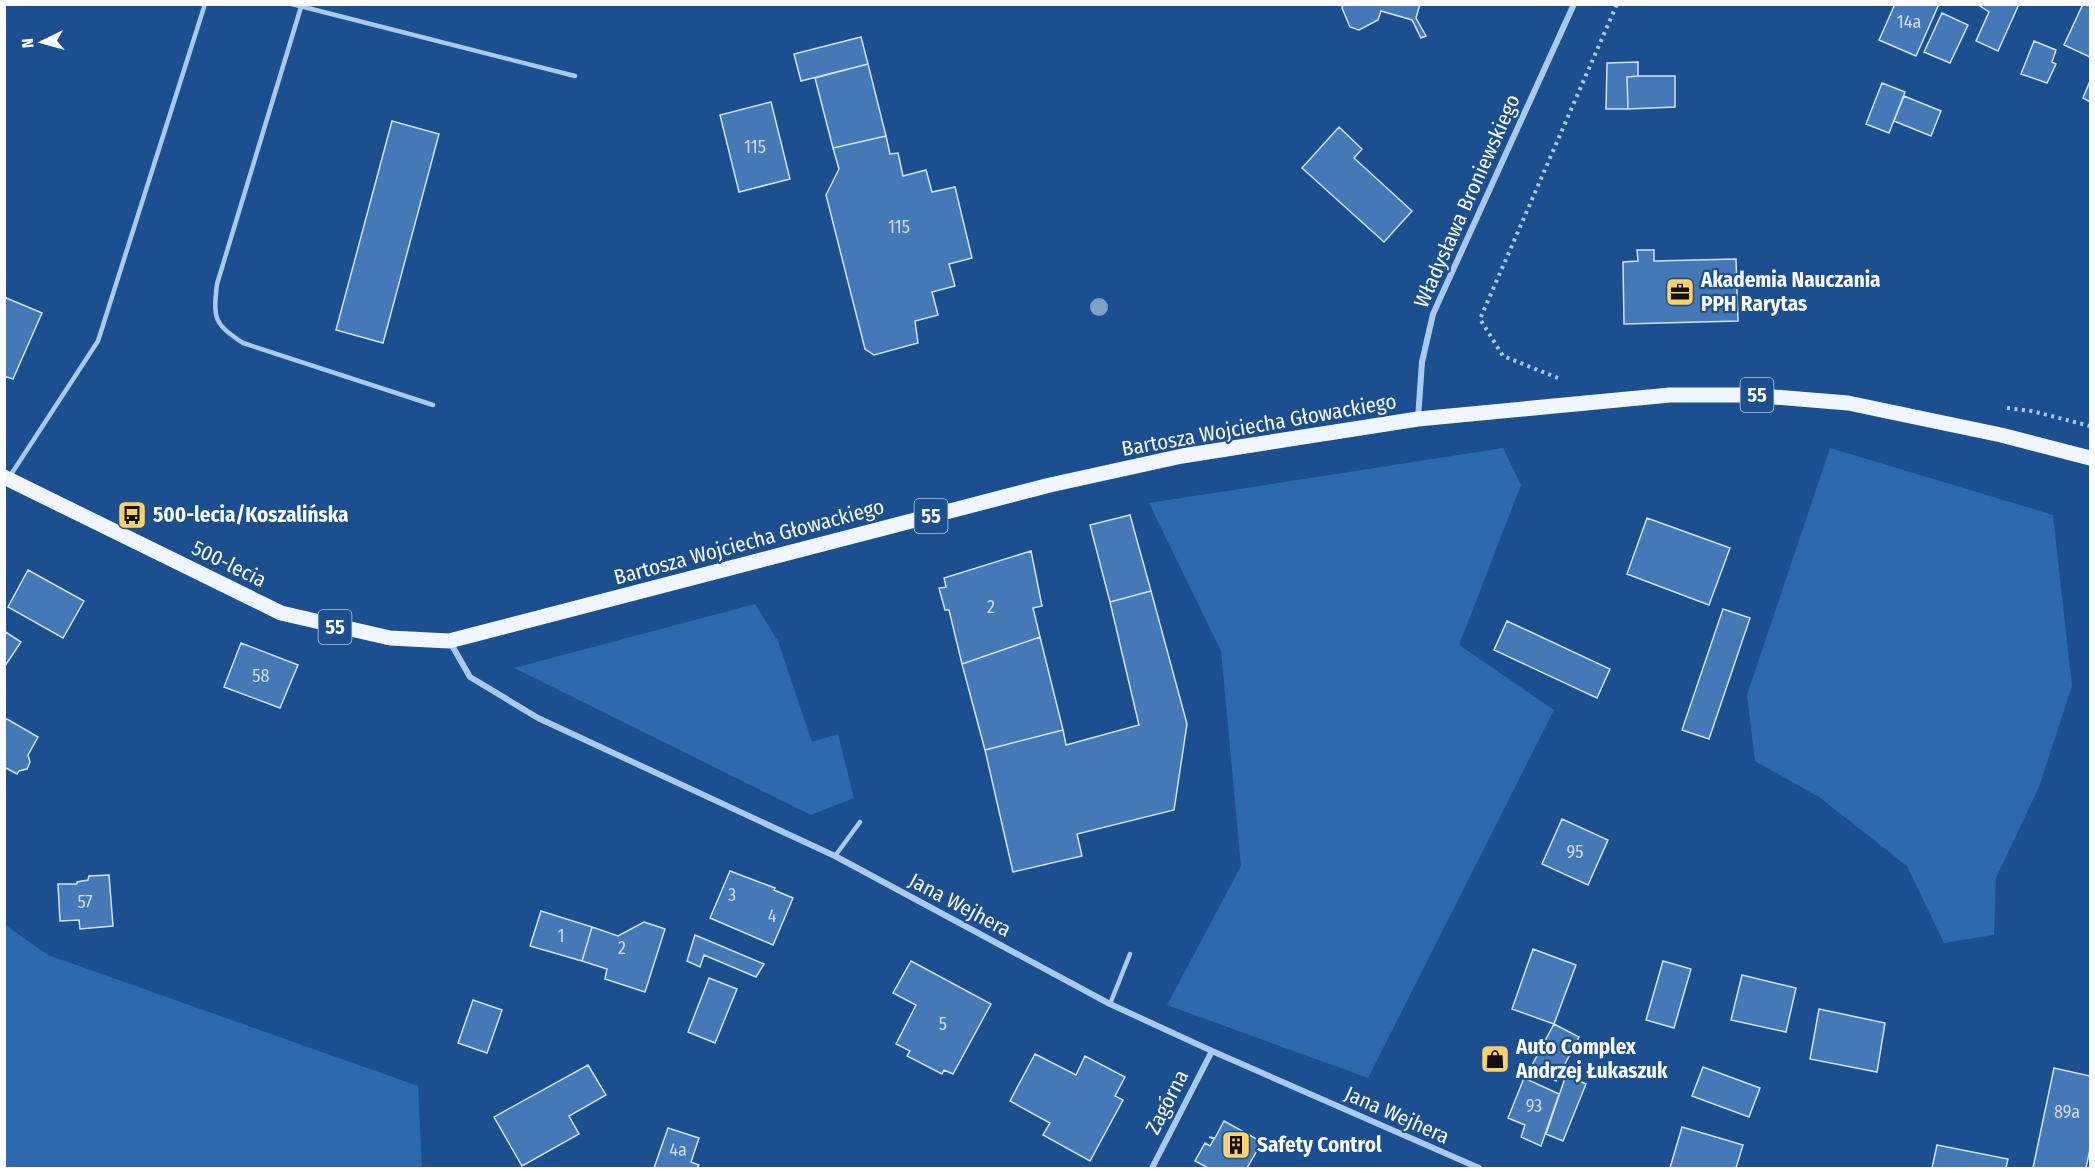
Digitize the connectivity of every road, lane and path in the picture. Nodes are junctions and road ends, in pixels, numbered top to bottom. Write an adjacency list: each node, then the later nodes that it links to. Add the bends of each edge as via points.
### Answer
1 (205, 4): 13 (lane, via 98,341)
2 (292, 4): 5 (lane)
3 (1574, 4): 10 (street, Władysława Broniewskiego, via 1433,314 1422,362)
4 (1617, 4): 7 (path, via 1480,319 1503,356 1556,378)
5 (301, 7): 6 (lane); 8 (lane, via 217,284 214,312 224,330 243,343)
6 (575, 76)
7 (1567, 378)
8 (433, 405)
9 (1999, 406): 11 (path)
10 (1418, 419): 12 (main road, Bartosza Wojciecha Głowackiego / 55, via 1670,395 1749,394 1848,403); 14 (main road, Bartosza Wojciecha Głowackiego / 55, via 1182,456 1050,485)
11 (2091, 426)
12 (2091, 458)
13 (7, 478): 14 (main road, 500-lecia / 55, via 281,613 390,638)
14 (449, 641): 16 (street, Jana Wejhera, via 470,677 538,718)
15 (860, 822): 16 (lane)
16 (835, 856): 18 (street, Jana Wejhera)
17 (1130, 954): 18 (lane)
18 (1110, 1004): 19 (street, Jana Wejhera)
19 (1212, 1051): 20 (street, Zagórna); 21 (street, Jana Wejhera)
20 (1152, 1168)
21 (1479, 1168)

